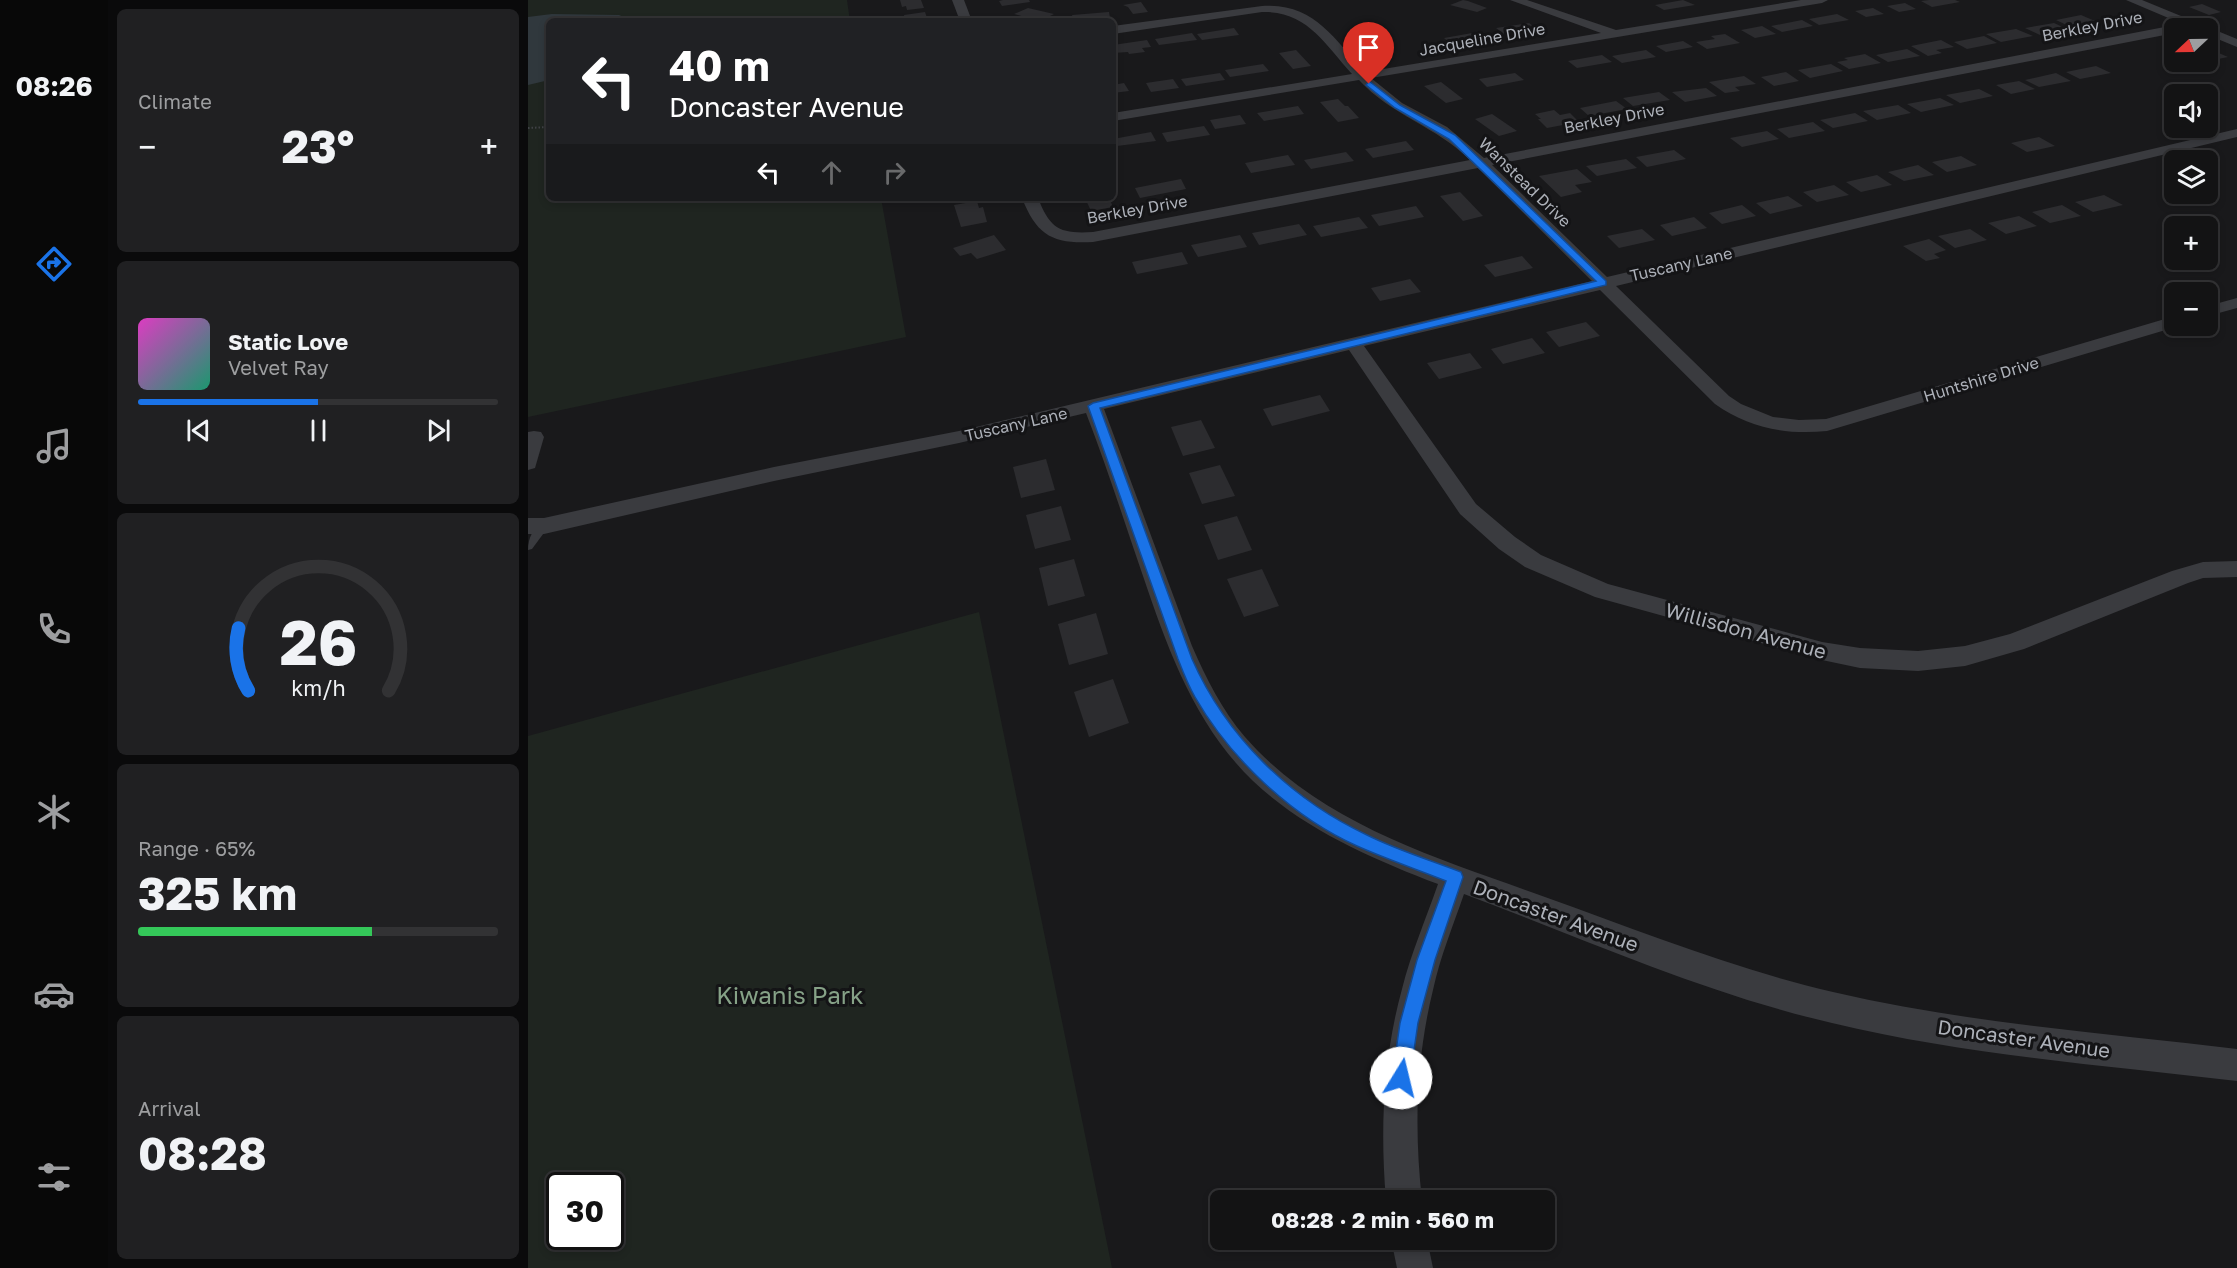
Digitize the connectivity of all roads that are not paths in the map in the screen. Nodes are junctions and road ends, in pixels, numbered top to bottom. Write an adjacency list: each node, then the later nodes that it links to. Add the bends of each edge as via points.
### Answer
1 (958, 0): 5 (street)
2 (1516, 0): 9 (street)
3 (1822, 0): 9 (street, Jacqueline Drive)
4 (2132, 0): 6 (street)
5 (965, 18)
6 (2175, 18)
7 (1116, 29): 12 (street, Wanstead Drive, via 1197,12 1293,10 1308,19)
8 (2164, 31): 15 (street, Berkley Drive)
9 (1613, 34): 12 (street, Jacqueline Drive)
10 (2218, 35): 11 (street)
11 (2237, 44)
12 (1362, 76): 13 (street, Jacqueline Drive); 15 (street, Wanstead Drive, via 1397,106 1452,137)
13 (1116, 117)
14 (2237, 133): 17 (street, Tuscany Lane)
15 (1479, 163): 16 (street, Berkley Drive, via 1101,236 1060,234 1040,222); 17 (street, Wanstead Drive)
16 (1031, 201)
17 (1603, 283): 21 (street, Tuscany Lane); 23 (street, Wanstead Drive, via 1722,400 1743,414)
18 (2222, 307): 19 (street)
19 (2237, 317)
20 (2164, 324): 23 (street, Huntshire Drive, via 1827,424)
21 (1353, 343): 22 (street, Tuscany Lane); 28 (street, Willisdon Avenue, via 1468,509 1533,561 1603,591 1822,651 1918,661 1965,656 2015,642 2180,577 2203,570)
22 (1093, 406): 26 (street, Tuscany Lane); 29 (street, Doncaster Avenue, via 1180,647 1200,693 1228,735 1254,764 1321,817 1361,840)
23 (1786, 427)
24 (534, 437): 25 (street)
25 (528, 463)
26 (536, 526): 27 (lane)
27 (528, 546)
28 (2237, 569)
29 (1455, 877): 30 (street, Doncaster Avenue, via 1708,971 1831,1007 1993,1036); 31 (street, via 1409,1023 1401,1078)
30 (2237, 1065)
31 (1404, 1190)
32 (1411, 1250): 33 (street)
33 (1415, 1268)

